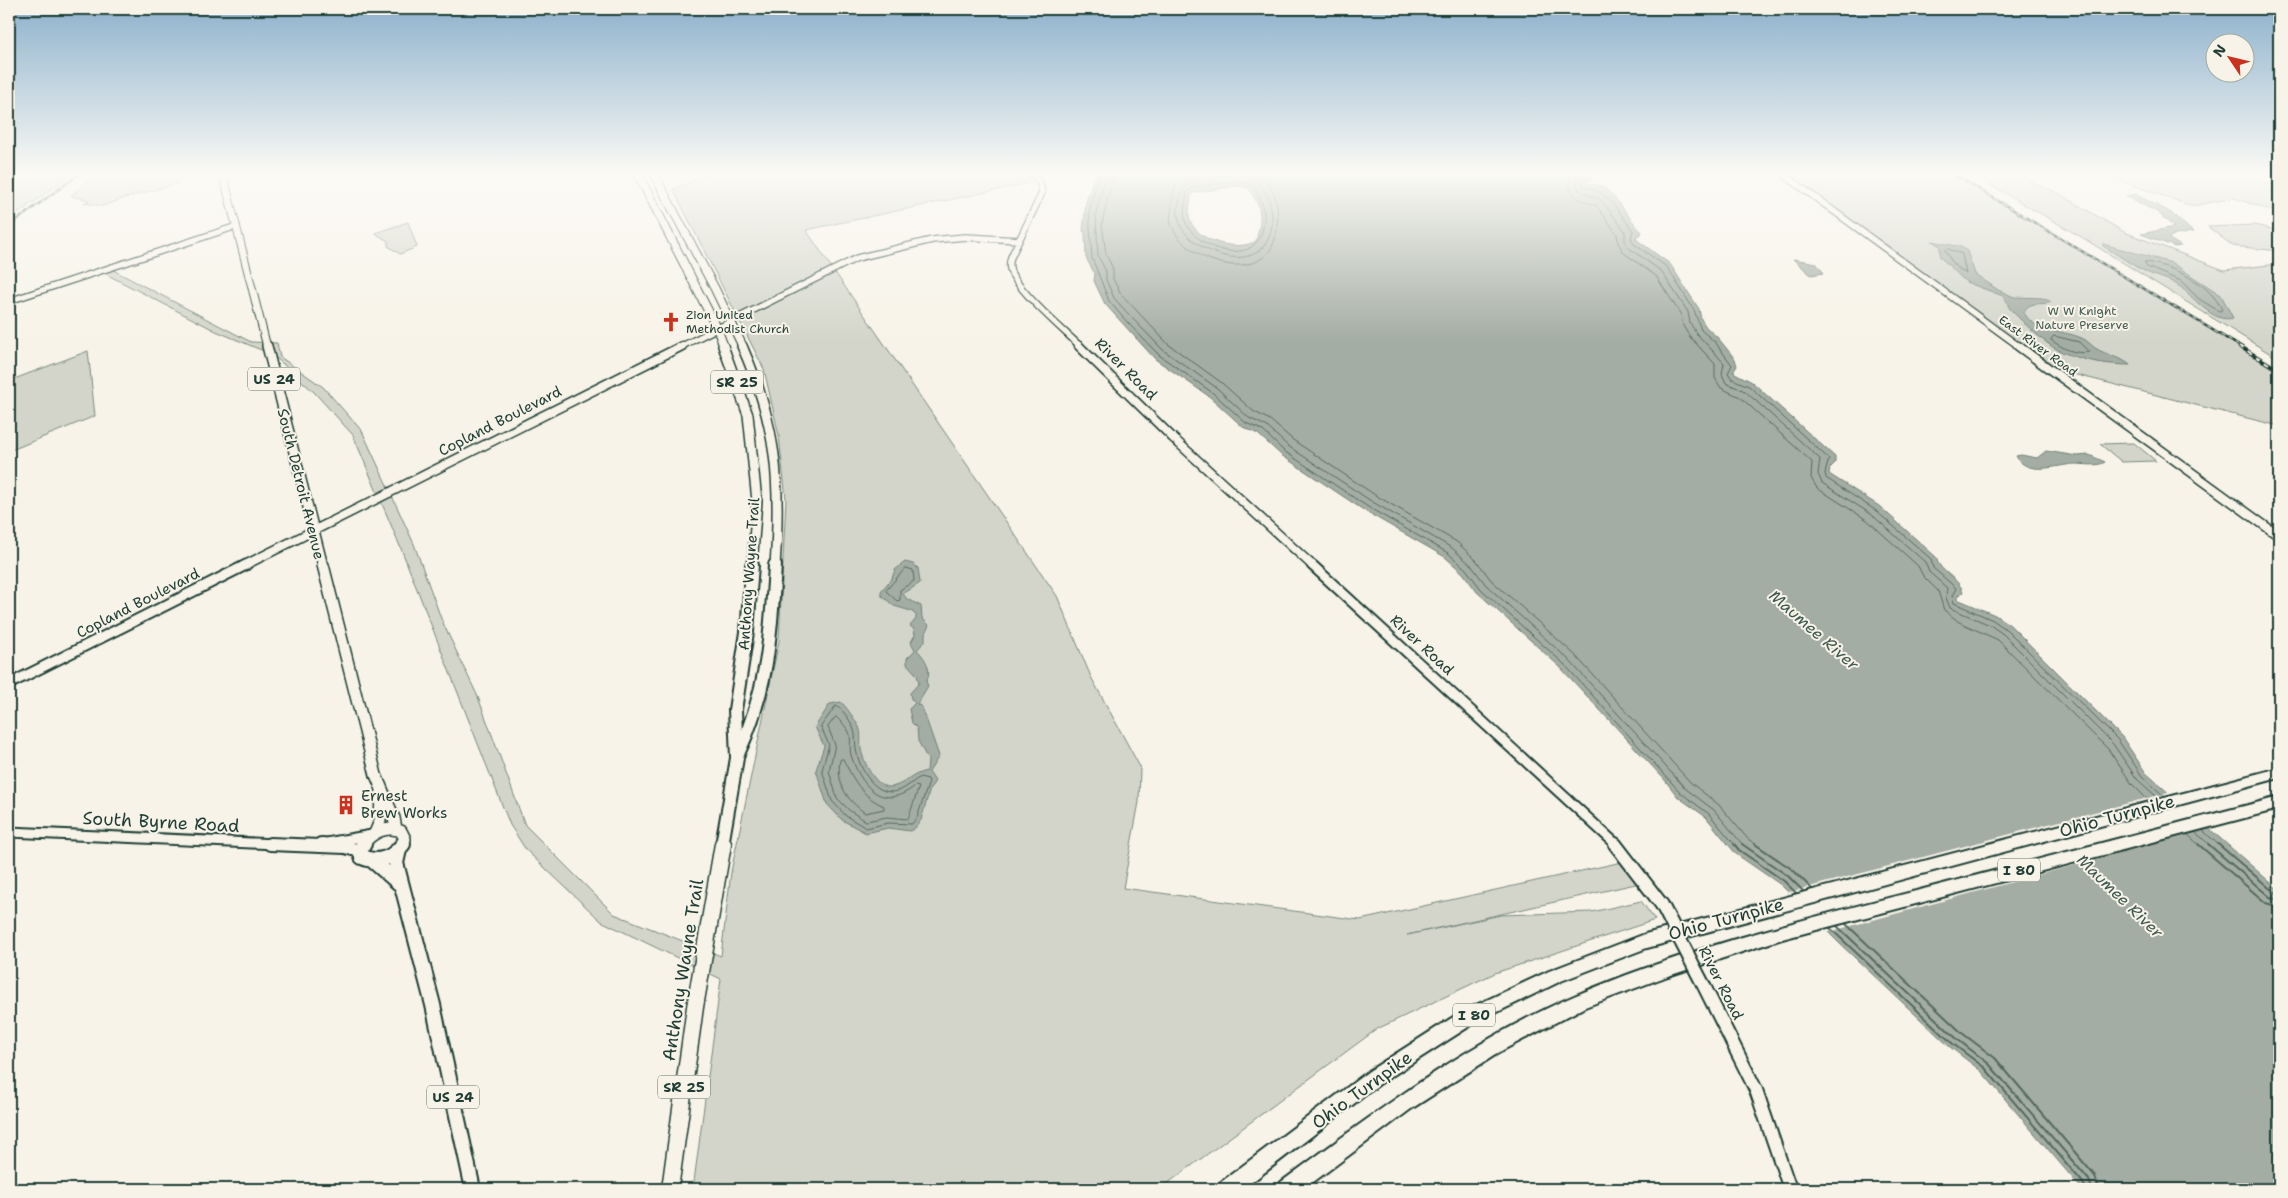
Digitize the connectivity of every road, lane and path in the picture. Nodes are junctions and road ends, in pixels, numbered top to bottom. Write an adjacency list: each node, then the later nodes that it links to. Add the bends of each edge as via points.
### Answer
1 (225, 230): 9 (street)
2 (238, 230): 13 (main road, South Detroit Avenue / US 24)
3 (667, 230): 8 (highway, Anthony Wayne Trail / SR 25)
4 (683, 230): 10 (highway, Anthony Wayne Trail / SR 25)
5 (1024, 230): 7 (street, River Road)
6 (1859, 230): 14 (street, East River Road)
7 (1019, 240): 10 (street, Copland Boulevard, via 956,237 874,253 857,258); 28 (street, River Road, via 1008,262 1009,269 1040,307 1173,438 1618,846)
8 (699, 292): 10 (highway, via 719,317); 11 (highway, Anthony Wayne Trail / SR 25)
9 (9, 301)
10 (731, 321): 11 (street, Copland Boulevard); 12 (highway, Anthony Wayne Trail / SR 25)
11 (717, 328): 12 (highway, via 728,332); 13 (street, Copland Boulevard); 16 (highway, Anthony Wayne Trail / SR 25, via 748,415 757,501 747,632 735,710)
12 (753, 370): 16 (highway, Anthony Wayne Trail / SR 25, via 767,411 776,467 777,540 769,644 757,708)
13 (313, 530): 15 (street, Copland Boulevard); 18 (main road, South Detroit Avenue / US 24)
14 (2279, 536)
15 (9, 684)
16 (737, 758): 31 (highway, Anthony Wayne Trail / SR 25, via 695,1007)
17 (2279, 773): 32 (highway, Ohio Turnpike / I 80, via 1645,941 1554,976 1467,1018 1375,1077)
18 (381, 793): 20 (main road, South Detroit Avenue / US 24, via 397,823); 22 (main road, South Detroit Avenue / US 24, via 380,821)
19 (2279, 803): 33 (highway, Ohio Turnpike / I 80, via 1782,932 1666,969 1580,1002 1506,1040 1404,1103)
20 (396, 829): 22 (main road); 24 (main road, South Detroit Avenue / US 24, via 405,839)
21 (9, 832): 23 (street, South Byrne Road)
22 (373, 834): 23 (main road, South Byrne Road); 25 (main road, South Detroit Avenue / US 24)
23 (311, 846): 25 (main road, South Byrne Road)
24 (399, 850): 26 (main road, via 387,858); 27 (main road, South Detroit Avenue / US 24, via 396,863)
25 (360, 851): 26 (main road, via 362,857)
26 (373, 861): 27 (main road)
27 (401, 885): 30 (main road, South Detroit Avenue / US 24, via 433,1005)
28 (1662, 905): 29 (main road, River Road, bridge)
29 (1703, 984): 34 (street, River Road, via 1756,1090)
30 (472, 1189)
31 (670, 1189)
32 (1228, 1189)
33 (1288, 1189)
34 (1790, 1189)

